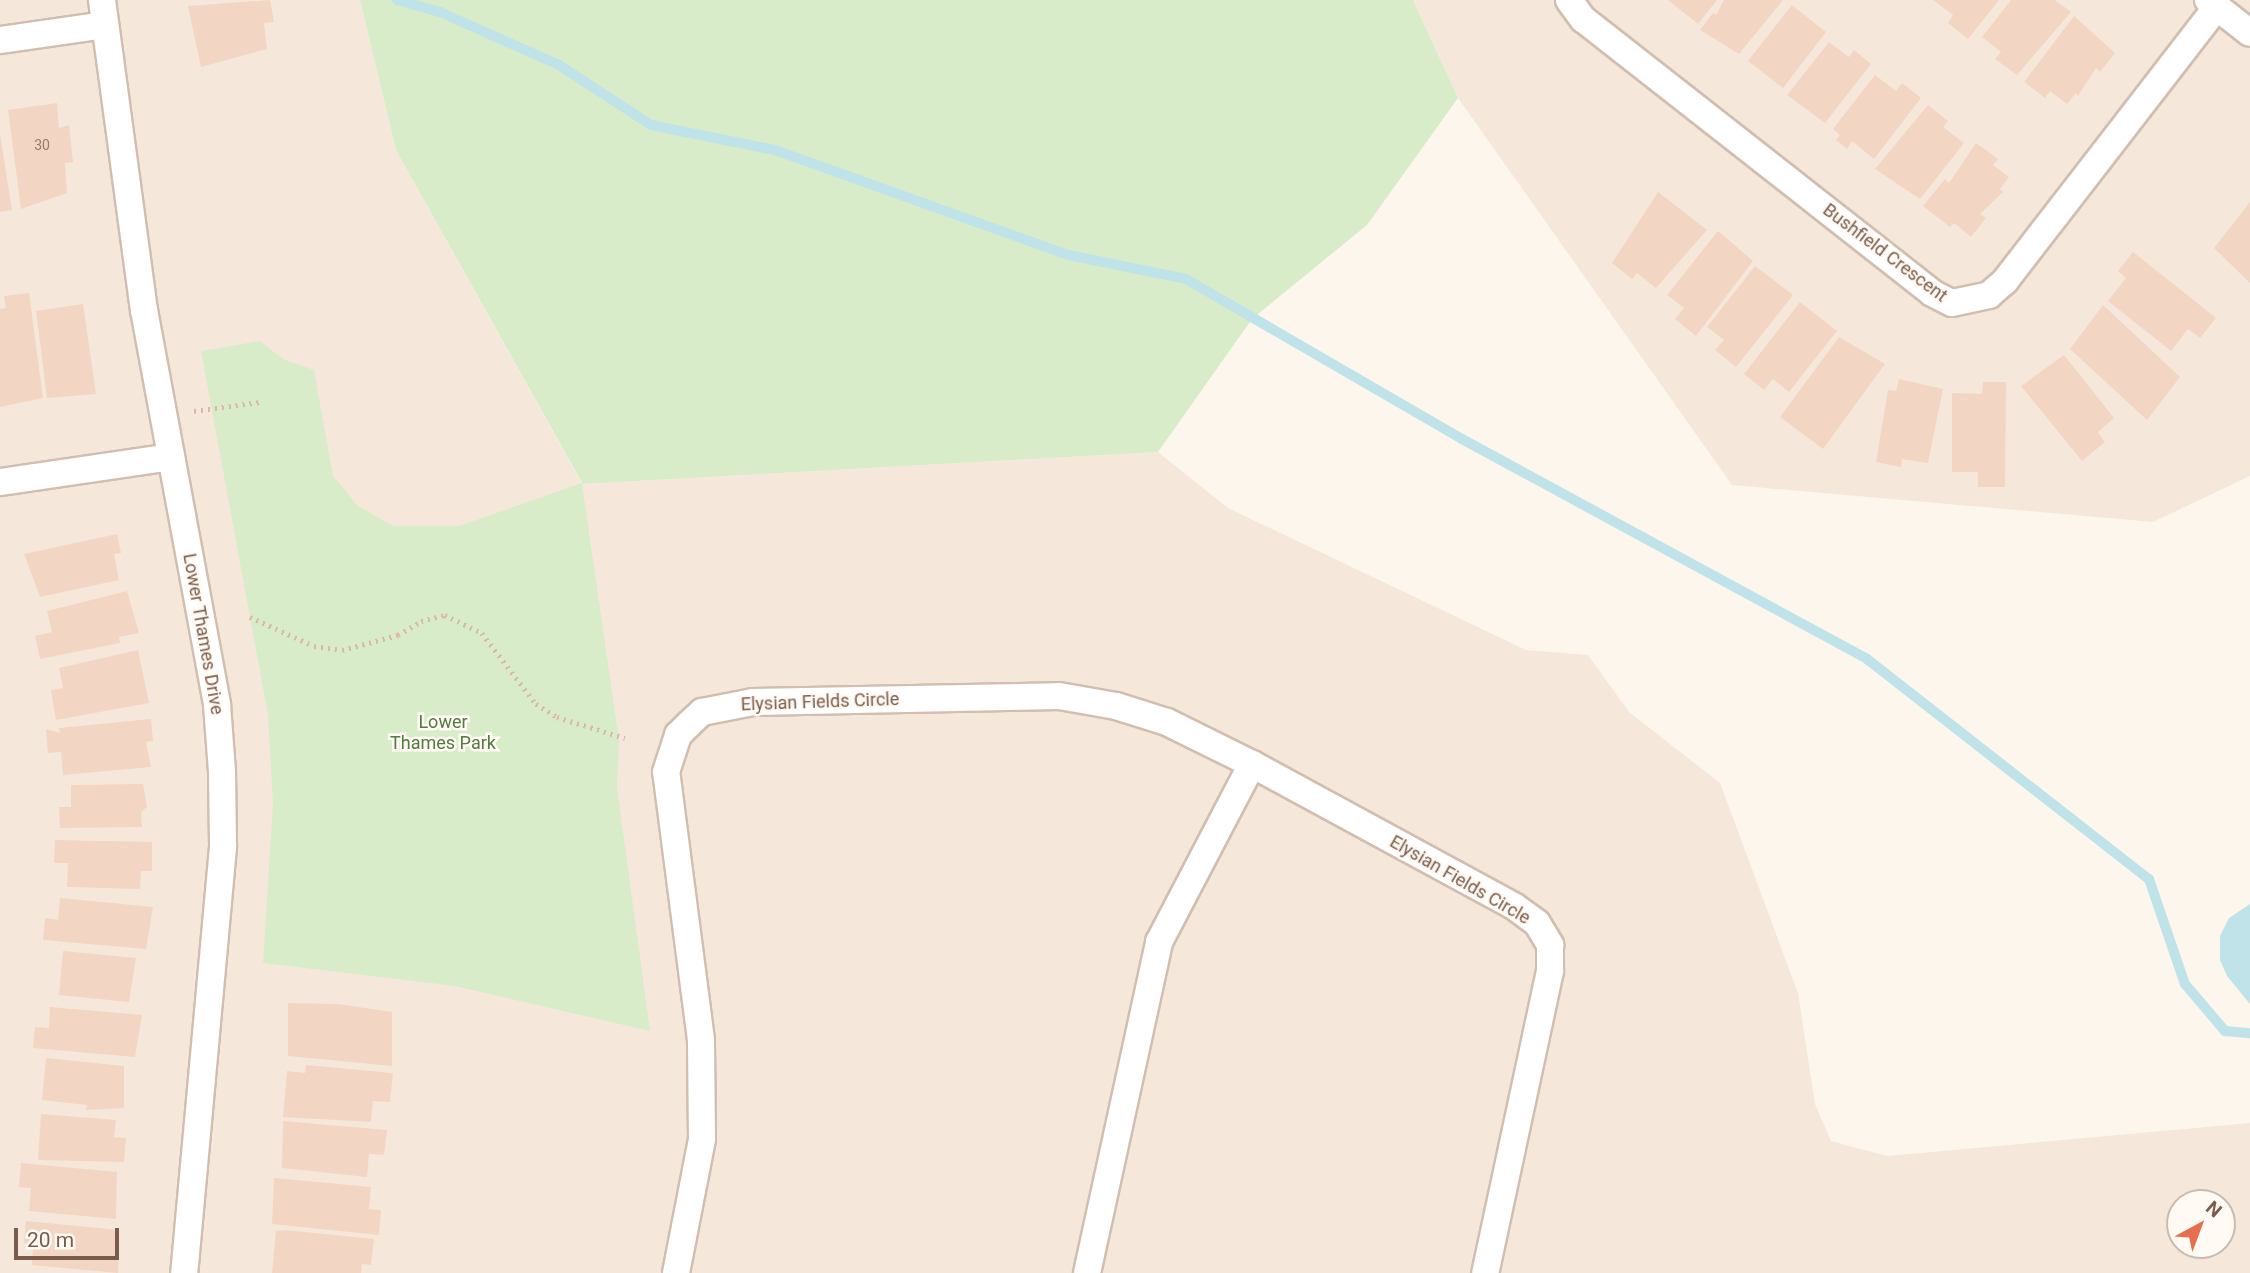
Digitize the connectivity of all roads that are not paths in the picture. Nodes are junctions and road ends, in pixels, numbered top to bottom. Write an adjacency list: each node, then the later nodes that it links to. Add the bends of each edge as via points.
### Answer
1 (1569, 0): 2 (street, Bushfield Crescent, via 1583,19 1932,293 1952,303 1989,295 2005,281)
2 (2213, 4): 4 (street)
3 (104, 13): 5 (street); 6 (street, Lower Thames Drive, via 144,310)
4 (2250, 33)
5 (0, 40)
6 (171, 457): 7 (street); 9 (street, Lower Thames Drive, via 205,631 222,772 223,847)
7 (0, 482)
8 (1252, 764): 10 (street, Elysian Fields Circle, via 1167,722 1116,706 1059,696 753,702 702,712 678,735 666,772 701,1040 703,1126 694,1195); 11 (street, via 1158,942); 12 (street, Elysian Fields Circle, via 1515,907 1537,923 1550,945 1550,971)
9 (184, 1273)
10 (676, 1273)
11 (1087, 1273)
12 (1485, 1273)

